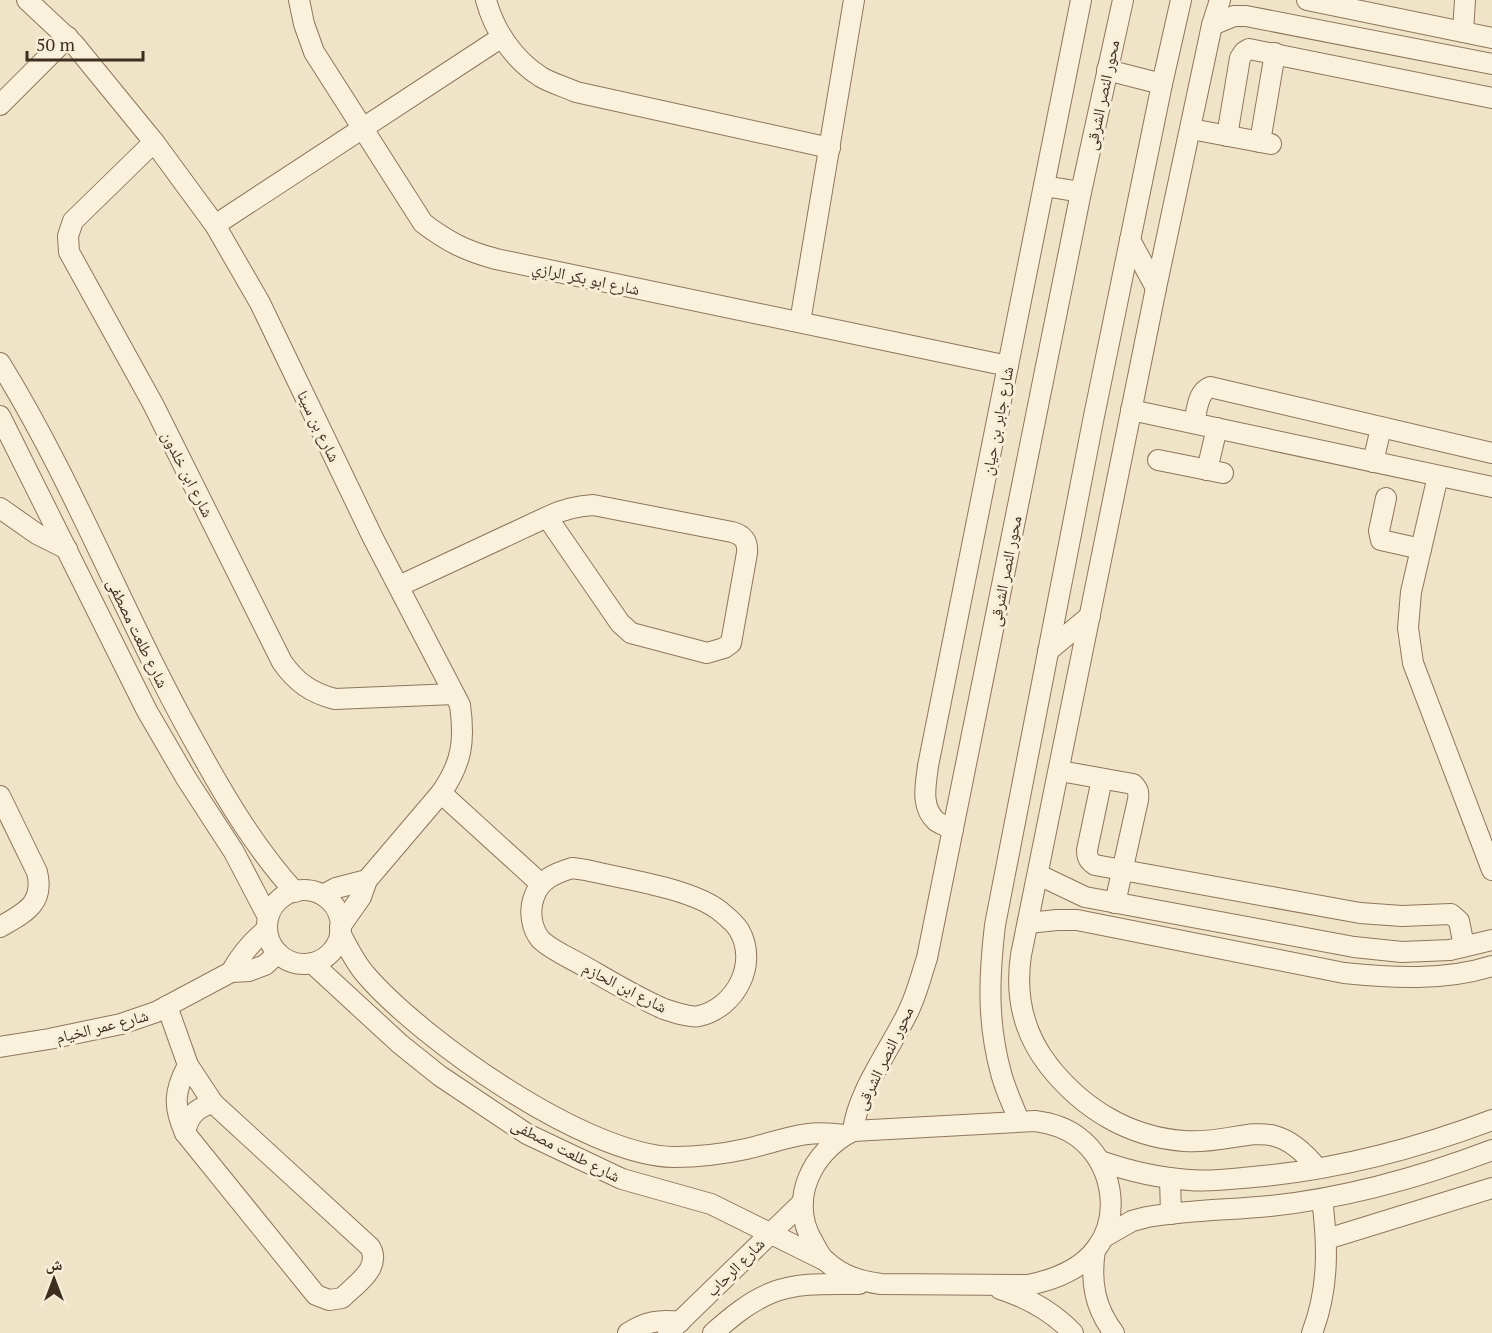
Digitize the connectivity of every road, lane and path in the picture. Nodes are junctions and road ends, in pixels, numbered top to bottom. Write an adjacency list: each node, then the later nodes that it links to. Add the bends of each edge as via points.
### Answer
1 (27, 0): 13 (street, شارع بن سينا)
2 (300, 0): 22 (street, شارع ابو بكر الرازي, via 314,52)
3 (486, 0): 14 (street)
4 (854, 0): 26 (street)
5 (1081, 0): 27 (street, شارع جابر بن حيان)
6 (1123, 0): 18 (street, محور النصر الشرقى)
7 (1181, 0): 19 (street)
8 (1220, 0): 11 (street)
9 (1308, 0): 12 (street)
10 (1465, 0): 12 (street)
11 (1212, 25): 17 (street, via 1234,16 1246,16); 23 (street)
12 (1462, 32): 15 (street)
13 (68, 37): 21 (street); 25 (street, شارع بن سينا)
14 (502, 37): 22 (street); 26 (street, via 511,51 540,76 576,92)
15 (1492, 38)
16 (1275, 53): 20 (street); 24 (street, via 1250,49 1240,58); 24 (street, via 1267,143)
17 (1492, 64)
18 (1107, 70): 19 (street); 28 (street, محور النصر الشرقى)
19 (1162, 84): 30 (street)
20 (1492, 98)
21 (0, 105)
22 (363, 128): 29 (street); 32 (street, شارع ابو بكر الرازي, via 423,223 470,252)
23 (1191, 129): 24 (street); 31 (street)
24 (1227, 136)
25 (154, 142): 29 (street, شارع بن سينا); 53 (street, شارع ابن خلدون, via 73,221 68,236 69,252 153,404 282,662 304,687 335,699)
26 (830, 147): 32 (street)
27 (1044, 186): 28 (street); 34 (street, شارع جابر بن حيان)
28 (1081, 192): 58 (street, محور النصر الشرقى)
29 (214, 225): 50 (street, شارع بن سينا, via 260,303)
30 (1130, 240): 31 (street); 52 (street)
31 (1156, 288): 35 (street)
32 (800, 322): 34 (street, شارع ابو بكر الرازي)
33 (0, 363): 64 (street, شارع طلعت مصطفى, via 54,461 170,700 249,835)
34 (1008, 366): 58 (street, شارع جابر بن حيان, via 925,787 926,805 936,821)
35 (1131, 410): 37 (street); 51 (street)
36 (0, 416): 48 (street, شارع طلعت مصطفى)
37 (1194, 423): 38 (street); 39 (street, via 1201,393 1210,387)
38 (1217, 428): 41 (street, via 1215,472); 42 (street)
39 (1381, 428): 40 (street); 42 (street)
40 (1492, 453)
41 (1158, 460)
42 (1373, 462): 43 (street)
43 (1438, 476): 44 (street); 49 (street)
44 (1492, 487)
45 (1386, 498): 49 (street, via 1378,536)
46 (0, 508): 48 (street)
47 (547, 517): 47 (street, via 569,508 593,506 738,533 746,541 747,553 731,642 707,652 631,633 620,623); 50 (street)
48 (67, 549): 68 (street, شارع طلعت مصطفى, via 147,711 234,852)
49 (1421, 549): 60 (street, via 1408,628 1413,663)
50 (399, 586): 53 (street, شارع بن سينا)
51 (1090, 616): 52 (street); 54 (street)
52 (1048, 651): 84 (street, via 995,925 989,976 991,1025 1001,1074)
53 (454, 694): 56 (street, شارع بن سينا, via 460,705 463,730 460,755)
54 (1060, 771): 55 (street); 61 (street)
55 (1102, 779): 59 (street, via 1087,856 1095,865); 59 (street, via 1132,784 1139,794)
56 (441, 793): 62 (street, شارع بن سينا); 63 (street)
57 (0, 796): 70 (street, via 40,881 30,908)
58 (953, 829): 86 (street, محور النصر الشرقى, via 923,969 909,1012)
59 (1123, 870): 66 (street); 67 (street)
60 (1492, 870)
61 (1039, 874): 67 (street, via 1077,894); 69 (street)
62 (367, 880): 65 (street); 71 (street, شارع بن سينا)
63 (541, 884): 63 (street, شارع ابن الحازم, via 531,914 540,939 639,998 697,1017 719,1008 736,992 745,970 745,947 739,930 718,909 692,895 572,868)
64 (295, 892): 65 (street, via 304,890); 68 (street, via 278,901)
65 (322, 896): 71 (street, via 336,909)
66 (1273, 899): 72 (street); 74 (street, via 1360,914 1451,914 1459,921)
67 (1115, 903): 72 (street)
68 (267, 923): 75 (street, via 272,946); 78 (street, شارع عمر الخيام)
69 (1028, 923): 77 (street, via 1077,920 1344,973 1382,977 1419,977); 89 (street, via 1019,970 1022,1014 1042,1057 1076,1096 1106,1117 1154,1137 1200,1141 1258,1133 1278,1137 1298,1147)
70 (0, 927)
71 (340, 930): 76 (street, via 335,946); 86 (street, شارع طلعت مصطفى, via 364,973 379,990 452,1052 533,1104 619,1146 673,1157 738,1151 798,1134)
72 (1266, 932): 74 (street, via 1402,952)
73 (1492, 940): 74 (street)
74 (1464, 946)
75 (278, 953): 76 (street, via 299,964); 78 (street, شارع عمر الخيام, via 265,965)
76 (312, 963): 95 (street, شارع طلعت مصطفى, via 440,1076 527,1134 622,1179 711,1204)
77 (1492, 966)
78 (231, 972): 79 (street, شارع عمر الخيام)
79 (167, 1006): 80 (street, شارع عمر الخيام, via 121,1024); 81 (street)
80 (0, 1047)
81 (188, 1065): 82 (street); 85 (street, via 176,1098)
82 (213, 1103): 85 (street, via 193,1113); 85 (street, via 370,1247 374,1258 370,1270 342,1298 329,1300 316,1295)
83 (1492, 1120): 89 (street, via 1402,1151)
84 (1019, 1121): 86 (street, شارع طلعت مصطفى); 88 (street, شارع طلعت مصطفى, via 1035,1120 1065,1129)
85 (184, 1133)
86 (848, 1133): 93 (street, via 827,1147 814,1163)
87 (1492, 1150): 92 (street, via 1416,1176)
88 (1100, 1161): 90 (street); 97 (street, via 1111,1207)
89 (1317, 1168): 90 (street, via 1214,1180)
90 (1170, 1178): 94 (street)
91 (1492, 1188): 96 (street)
92 (1322, 1198): 94 (street); 96 (street)
93 (803, 1202): 95 (street, شارع الرحاب); 98 (street, via 809,1235)
94 (1171, 1214): 97 (street, via 1132,1221)
95 (768, 1234): 98 (street, شارع طلعت مصطفى); 101 (street, شارع الرحاب)
96 (1327, 1239): 106 (street, via 1326,1279)
97 (1099, 1244): 100 (street, via 1081,1263 1047,1281); 105 (street, via 1092,1268 1093,1287)
98 (824, 1260): 99 (street, شارع طلعت مصطفى, via 858,1280)
99 (881, 1284): 100 (street); 103 (street, شارع الرحاب, via 806,1286 771,1293)
100 (989, 1286): 104 (street, via 1043,1308)
101 (674, 1327): 102 (street, via 662,1320 644,1323)
102 (628, 1333)
103 (713, 1333)
104 (1073, 1333)
105 (1114, 1333)
106 (1312, 1333)

